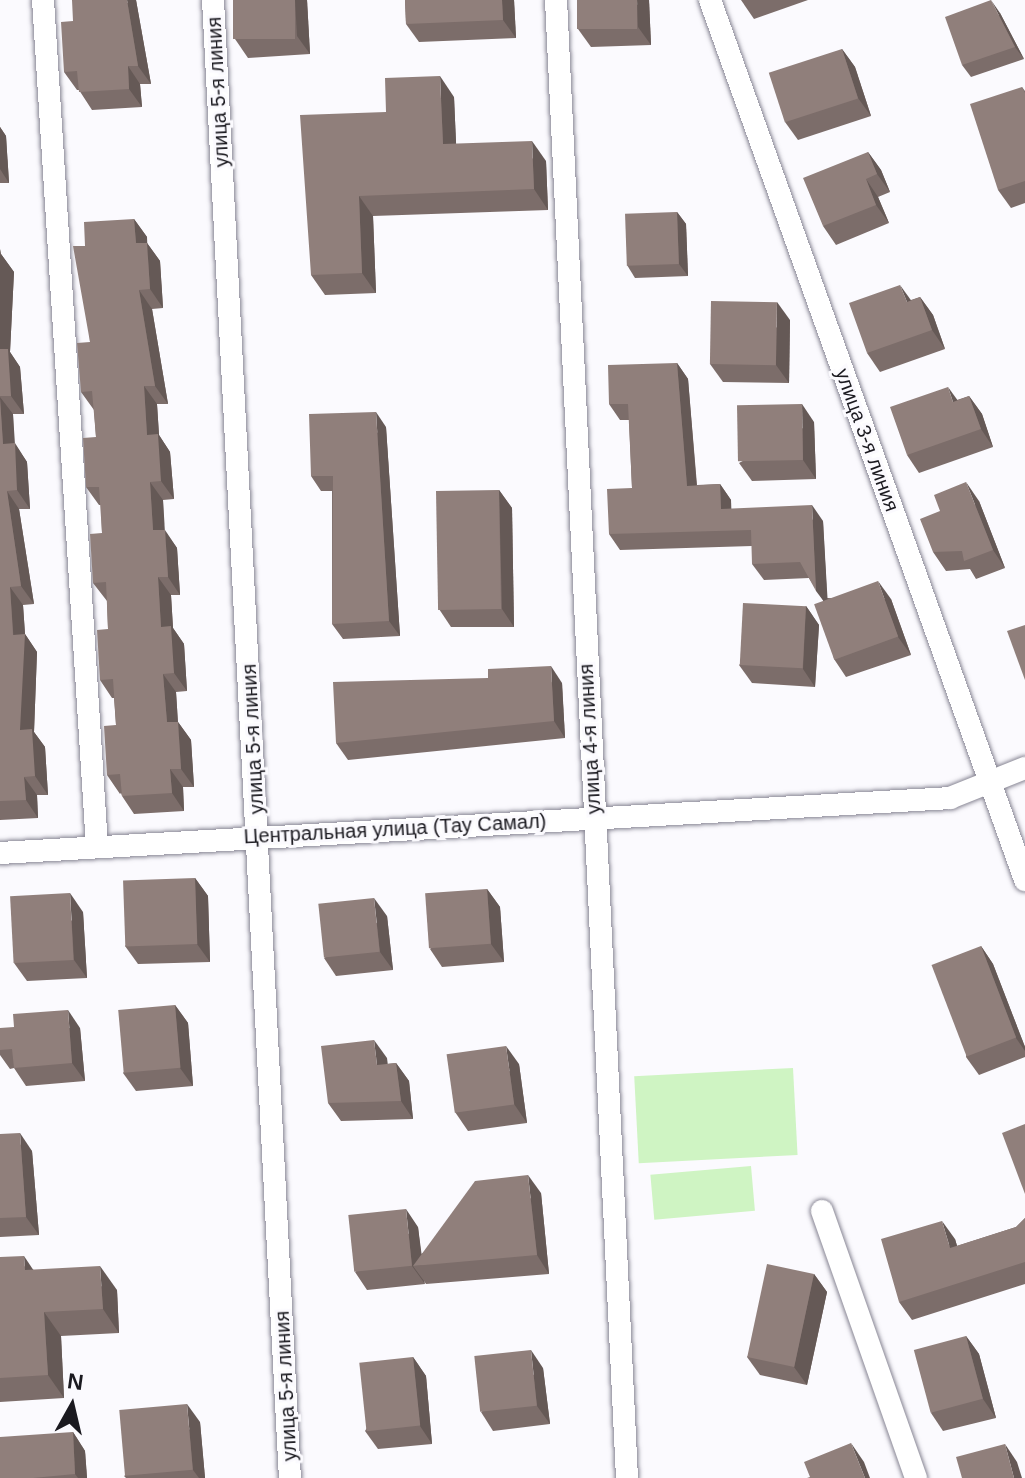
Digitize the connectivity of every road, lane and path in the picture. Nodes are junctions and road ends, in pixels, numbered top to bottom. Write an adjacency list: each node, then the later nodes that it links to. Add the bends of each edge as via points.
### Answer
1 (43, 0): 9 (street)
2 (213, 0): 8 (street, улица 5-я линия)
3 (556, 0): 7 (street, улица 4-я линия)
4 (710, 0): 6 (street, улица 3-я линия)
5 (1025, 768): 6 (street, Центральная улица (Тау Самал))
6 (989, 782): 7 (street, Центральная улица (Тау Самал), via 950,798); 11 (street, улица 3-я линия)
7 (594, 817): 8 (street, Центральная улица (Тау Самал)); 14 (street, улица 4-я линия)
8 (258, 837): 9 (street, Центральная улица (Тау Самал)); 13 (street, улица 5-я линия)
9 (97, 847): 10 (street, Центральная улица (Тау Самал))
10 (0, 853)
11 (1025, 880)
12 (822, 1211): 15 (street)
13 (290, 1478)
14 (627, 1478)
15 (916, 1478)

